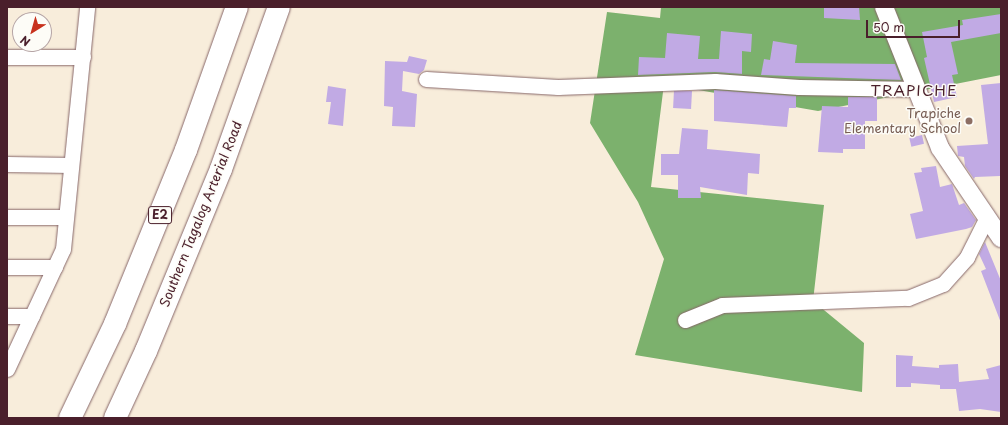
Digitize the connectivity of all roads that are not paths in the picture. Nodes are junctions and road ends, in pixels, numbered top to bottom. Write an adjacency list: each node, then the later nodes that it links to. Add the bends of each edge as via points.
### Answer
1 (87, 7): 6 (street)
2 (237, 7): 21 (highway, E2, via 186,150 130,288)
3 (279, 7): 22 (highway, Southern Tagalog Arterial Road, via 221,169 146,351)
4 (884, 7): 8 (street)
5 (7, 57): 6 (street)
6 (83, 57): 10 (street)
7 (426, 79): 8 (street, via 558,87 715,82 799,87)
8 (917, 89): 13 (street, via 940,148)
9 (7, 164): 10 (street)
10 (71, 165): 12 (street)
11 (7, 217): 12 (street)
12 (65, 217): 16 (street, via 63,249)
13 (988, 217): 14 (street); 19 (street, via 966,257 943,284 908,298 722,305)
14 (1001, 238)
15 (7, 267): 16 (street)
16 (55, 267): 18 (street)
17 (7, 316): 18 (street)
18 (32, 316): 20 (street)
19 (685, 320)
20 (8, 366)
21 (70, 418)
22 (115, 418)

